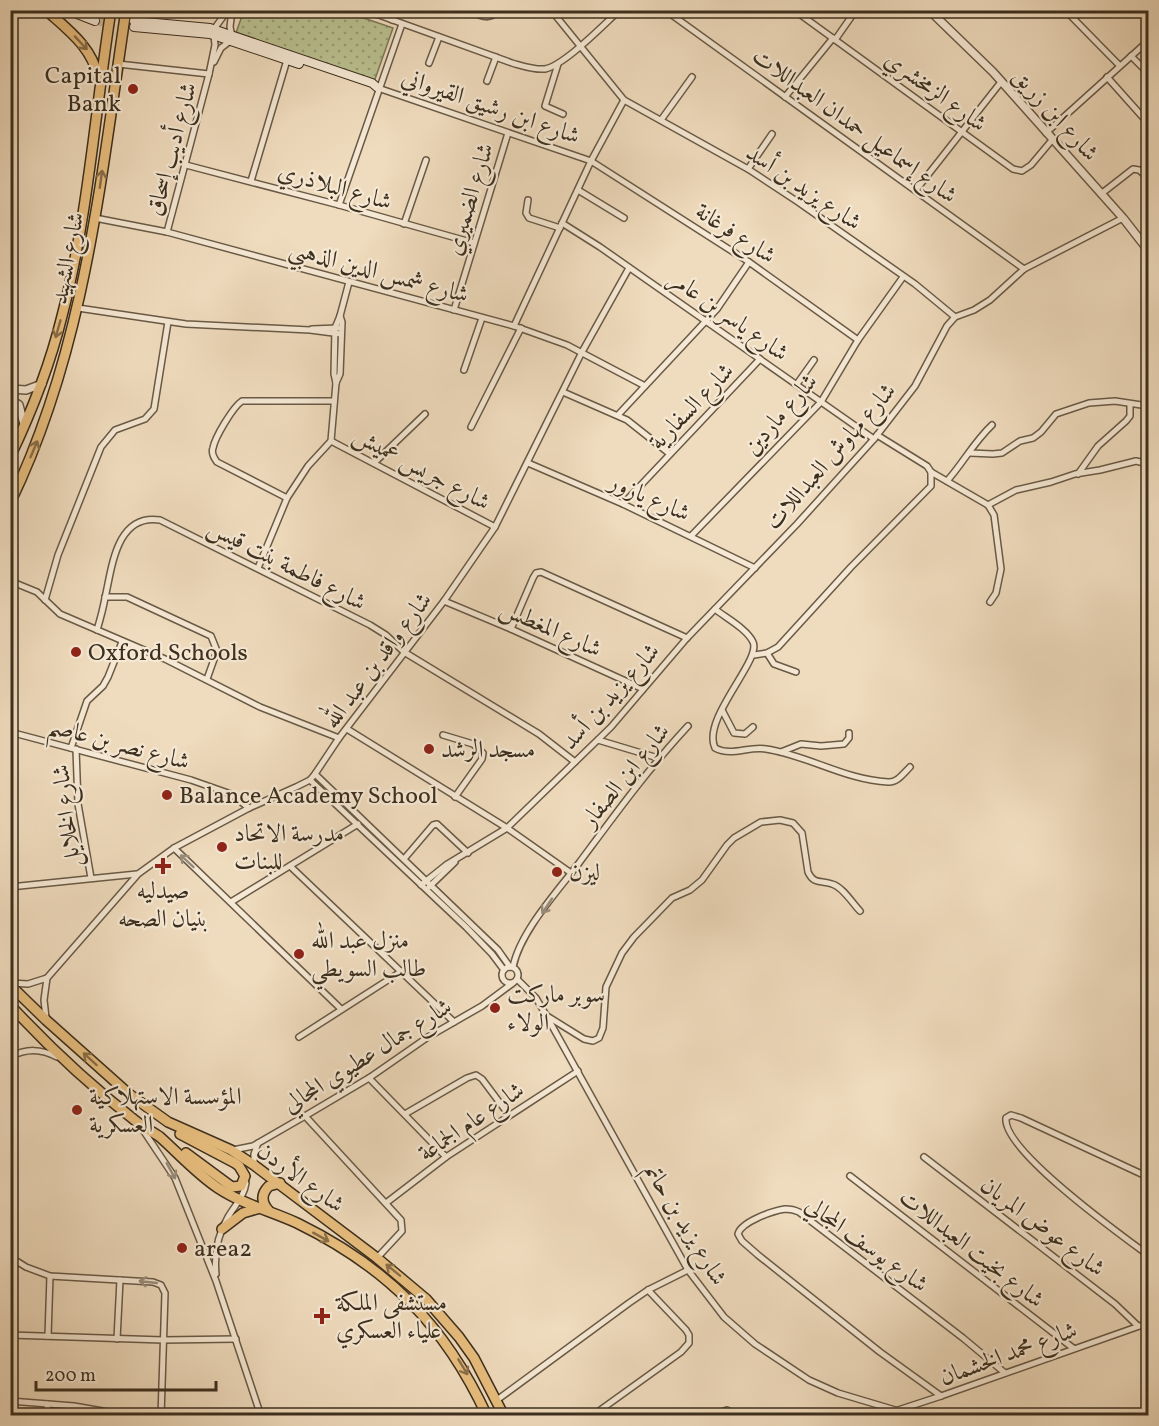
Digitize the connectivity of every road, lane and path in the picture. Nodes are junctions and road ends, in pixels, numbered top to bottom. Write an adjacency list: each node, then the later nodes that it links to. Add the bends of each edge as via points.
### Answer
1 (46, 10): 40 (highway, one-way to 40, via 87,48 96,66)
2 (67, 10): 3 (main road, via 95,18)
3 (83, 10)
4 (111, 10): 40 (highway, شارع الشهيد)
5 (126, 10): 31 (highway, شارع الشهيد)
6 (230, 10): 21 (street, شارع أديب إسحاق); 23 (street, شارع أديب إسحاق)
7 (365, 10): 18 (street)
8 (396, 10): 18 (street)
9 (467, 10): 10 (street, via 485,17)
10 (500, 10)
11 (551, 10): 26 (street)
12 (620, 10): 26 (street)
13 (666, 10): 43 (street, شارع إسماعيل حمدان العبداللات)
14 (794, 10): 24 (street, شارع الزمخشري)
15 (856, 10): 24 (street)
16 (928, 10): 39 (street, شارع ابن زريق)
17 (1065, 10): 33 (street)
18 (392, 20): 20 (street)
19 (134, 24): 21 (main road)
20 (402, 24): 22 (street); 41 (street)
21 (214, 33): 23 (main road); 35 (street, شارع أديب إسحاق)
22 (439, 37): 28 (street); 30 (street)
23 (232, 38): 29 (main road, شارع ابن رشيق القيرواني); 35 (street, شارع أديب إسحاق, via 220,48); 41 (main road, شارع ابن رشيق القيرواني)
24 (834, 39): 43 (street); 48 (street, شارع الزمخشري)
25 (1149, 41): 27 (street)
26 (581, 45): 32 (street); 44 (street)
27 (1131, 56): 33 (street); 34 (street)
28 (496, 57): 32 (street, via 534,69); 38 (street)
29 (287, 60): 41 (main road, شارع ابن رشيق القيرواني); 59 (street)
30 (429, 63)
31 (118, 64): 35 (street); 65 (highway, شارع الشهيد, one-way to 31)
32 (558, 64): 45 (street, via 545,106)
33 (1120, 66): 37 (street)
34 (1149, 73)
35 (209, 74): 56 (street, شارع أديب إسحاق)
36 (692, 77): 46 (street)
37 (1107, 77): 47 (street); 50 (street)
38 (487, 81)
39 (1001, 82): 48 (street); 50 (street, شارع ابن زريق)
40 (99, 86): 91 (highway, شارع الشهيد, one-way to 91, via 75,258)
41 (378, 88): 49 (street, شارع ابن رشيق القيرواني); 64 (street)
42 (10, 94): 53 (street, via 14,120)
43 (785, 97): 61 (street, شارع إسماعيل حمدان العبداللات)
44 (624, 100): 46 (street, شارع يزيد بن أسد); 55 (street)
45 (563, 114)
46 (661, 120): 57 (street, شارع يزيد بن أسد)
47 (1149, 123)
48 (962, 132): 52 (street, شارع الزمخشري, via 1020,171 1031,165); 61 (street)
49 (508, 133): 55 (street, شارع ابن رشيق القيرواني); 71 (street, شارع الضميري)
50 (1046, 133): 52 (street, شارع ابن زريق)
51 (772, 134): 57 (street)
52 (1052, 140): 62 (street, شارع ابن زريق)
53 (11, 156)
54 (426, 160): 68 (street)
55 (591, 161): 60 (street); 73 (street, شارع فرغانة)
56 (186, 165): 59 (street, شارع البلاذري); 70 (street, شارع أديب إسحاق)
57 (748, 169): 76 (street, شارع يزيد بن أسد)
58 (1149, 178): 62 (street, via 1139,170 1130,170)
59 (251, 181): 64 (street, شارع البلاذري)
60 (578, 189): 66 (street); 69 (street)
61 (916, 190): 75 (street, شارع إسماعيل حمدان العبداللات)
62 (1101, 194): 67 (street, شارع ابن زريق)
63 (528, 200): 69 (street, شارع ياسر بن عامر, via 529,218)
64 (339, 205): 68 (street, شارع البلاذري)
65 (95, 218): 70 (street, شارع شمس الدين الذهبي); 78 (highway, شارع الشهيد)
66 (624, 218)
67 (1123, 218): 72 (street, شارع ابن زريق); 75 (street)
68 (404, 224): 71 (street, شارع البلاذري)
69 (561, 226): 74 (street, شارع ياسر بن عامر); 84 (street)
70 (167, 232): 77 (street, شارع شمس الدين الذهبي)
71 (474, 243): 79 (street, شارع الضميري)
72 (1149, 250)
73 (749, 262): 83 (street); 86 (street, شارع فرغانة)
74 (629, 268): 83 (street, شارع ياسر بن عامر); 87 (street, شارع واقد بن عبد الله)
75 (1024, 269): 80 (street, via 990,300)
76 (903, 277): 80 (street, شارع يزيد بن أسد); 86 (street, شارع ماردين)
77 (349, 282): 79 (street, شارع شمس الدين الذهبي); 85 (street)
78 (78, 308): 82 (street); 119 (highway, شارع الشهيد, one-way to 78, via 41,433)
79 (454, 310): 81 (street, شارع شمس الدين الذهبي)
80 (955, 317): 107 (street, شارع مهاوش العبداللات, via 915,386)
81 (482, 318): 84 (street, شارع شمس الدين الذهبي); 90 (street)
82 (168, 322): 85 (street); 128 (street, via 154,409 145,419 115,430 101,447 58,555)
83 (706, 322): 88 (street, شارع ياسر بن عامر); 93 (street)
84 (518, 327): 87 (street, شارع شمس الدين الذهبي); 105 (street)
85 (338, 331): 98 (street, via 340,374)
86 (858, 340): 99 (street, شارع ماردين)
87 (582, 352): 93 (street, شارع شمس الدين الذهبي); 96 (street, شارع واقد بن عبد الله)
88 (760, 359): 92 (street, شارع ياسر بن عامر); 110 (street, شارع السفارية)
89 (814, 360): 92 (street)
90 (464, 370)
91 (42, 384): 95 (street); 106 (highway, شارع الشهيد)
92 (797, 384): 99 (street, شارع ياسر بن عامر)
93 (645, 386): 103 (street)
94 (10, 389): 95 (street)
95 (20, 390): 97 (street, via 21,397)
96 (563, 392): 103 (street); 113 (street, شارع واقد بن عبد الله)
97 (13, 400): 106 (street, via 21,410)
98 (334, 401): 108 (street); 118 (street, via 242,401 231,411 212,448 217,462)
99 (821, 402): 107 (street, شارع ياسر بن عامر); 123 (street, شارع ماردين)
100 (1130, 404): 101 (street); 109 (street, via 1103,401 1069,409 1056,414 1034,438 1020,441 1002,453); 116 (street, via 1130,416 1098,446)
101 (1149, 406)
102 (425, 414): 112 (street)
103 (618, 415): 110 (street)
104 (992, 425): 109 (street)
105 (471, 427)
106 (23, 430): 111 (highway, شارع الشهيد)
107 (875, 437): 115 (street, شارع ياسر بن عامر); 124 (street, شارع مهاوش العبداللات)
108 (332, 441): 112 (street, شارع جريس عميش); 118 (street, via 308,466)
109 (970, 453): 117 (street)
110 (670, 454): 120 (street, شارع السفارية)
111 (10, 457)
112 (374, 463): 122 (street, شارع جريس عميش)
113 (528, 463): 120 (street, شارع يازور); 122 (street, شارع واقد بن عبد الله)
114 (1149, 464): 116 (street, via 1136,461)
115 (931, 472): 117 (street, شارع ياسر بن عامر); 137 (street, via 931,486 792,633)
116 (1078, 474): 121 (street, via 1016,490)
117 (947, 481): 121 (street, شارع ياسر بن عامر)
118 (287, 498): 125 (street)
119 (10, 503)
120 (623, 504): 123 (street, شارع يازور)
121 (988, 505): 130 (street, via 994,515 1001,569)
122 (495, 527): 129 (street, شارع واقد بن عبد الله)
123 (692, 535): 124 (street, شارع يازور)
124 (754, 567): 131 (street, شارع يزيد بن أسد)
125 (258, 568): 127 (street, شارع فاطمة بنت قيس, via 160,520 143,519 132,526 113,557); 136 (street, شارع فاطمة بنت قيس, via 369,625)
126 (10, 581): 128 (street)
127 (105, 597): 133 (street); 140 (street, via 127,597 211,636 217,651)
128 (45, 600): 133 (street, via 60,614)
129 (444, 601): 132 (street, شارع المغطس); 136 (street, شارع واقد بن عبد الله)
130 (990, 603)
131 (715, 609): 134 (street, شارع يزيد بن أسد); 138 (street, via 753,641)
132 (511, 629): 134 (street, via 533,578 541,572); 141 (street, شارع المغطس)
133 (97, 630): 135 (street)
134 (687, 638): 141 (street, شارع يزيد بن أسد)
135 (122, 642): 140 (street); 151 (street, شارع الخلايل, via 105,683 87,701)
136 (404, 652): 145 (street, شارع واقد بن عبد الله); 154 (street, شارع فاطمة بنت قيس, via 539,734)
137 (767, 653): 138 (street); 139 (street, via 774,664)
138 (754, 655): 142 (street)
139 (796, 672)
140 (207, 679): 149 (street, via 260,707)
141 (643, 689): 150 (street, شارع يزيد بن أسد)
142 (722, 710): 144 (street, via 734,733 745,734); 152 (street, via 713,734 715,748)
143 (688, 726): 153 (street, شارع ابن الصفار)
144 (753, 727)
145 (347, 729): 149 (street, شارع واقد بن عبد الله); 158 (street)
146 (10, 732): 151 (street, شارع نصر بن عاصم)
147 (849, 733): 152 (street, via 844,744 801,744)
148 (443, 735): 158 (street, via 473,744 483,753)
149 (339, 738): 156 (street, شارع واقد بن عبد الله)
150 (598, 740): 153 (street); 154 (street, شارع يزيد بن أسد)
151 (73, 749): 159 (street, شارع نصر بن عاصم, via 191,780 231,794); 169 (street, شارع الخلايل, via 78,804)
152 (781, 752): 155 (street, via 850,775 889,782)
153 (658, 758): 167 (street, شارع ابن الصفار)
154 (575, 762): 162 (street, شارع يزيد بن أسد)
155 (910, 767)
156 (315, 774): 157 (street, شارع واقد بن عبد الله); 160 (street)
157 (310, 780): 159 (street, شارع واقد بن عبد الله); 161 (street)
158 (455, 796): 162 (street)
159 (249, 808): 163 (street, شارع واقد بن عبد الله)
160 (363, 820): 161 (street); 165 (street)
161 (357, 825): 166 (street); 172 (street)
162 (507, 828): 164 (street, شارع يزيد بن أسد); 167 (street)
163 (174, 848): 168 (street, شارع واقد بن عبد الله); 173 (street, one-way to 163)
164 (468, 853): 165 (street, via 437,824); 170 (street, شارع يزيد بن أسد)
165 (404, 859): 170 (street)
166 (290, 866): 173 (street); 177 (street)
167 (571, 873): 175 (street, شارع ابن الصفار, one-way to 175, via 519,947)
168 (138, 874): 169 (street); 178 (street, شارع واقد بن عبد الله)
169 (92, 878): 171 (street)
170 (429, 883): 172 (street, شارع يزيد بن أسد); 175 (street)
171 (10, 886)
172 (424, 887): 176 (street)
173 (231, 902): 184 (street)
174 (860, 912): 185 (street, via 838,886 815,881 809,875 802,833 796,825 780,820 761,822 727,844 696,886 672,898 622,953 606,987 599,1038 584,1039)
175 (511, 967): 176 (street); 180 (street, via 518,972)
176 (504, 970): 179 (street)
177 (402, 971): 184 (street); 187 (street)
178 (47, 978): 181 (street); 186 (street)
179 (504, 981): 180 (street); 182 (street, شارع جمال عطيوي المجالي)
180 (515, 981): 182 (street, شارع جمال عطيوي المجالي); 185 (street, شارع يزيد بن حاتم, via 536,998)
181 (10, 984): 186 (highway, شارع الأردن)
182 (495, 995): 187 (street, شارع جمال عطيوي المجالي)
183 (10, 1005): 190 (highway, شارع الأردن)
184 (341, 1009): 188 (street)
185 (546, 1015): 191 (street, شارع يزيد بن حاتم)
186 (46, 1020): 196 (highway, شارع الأردن, one-way to 186, via 129,1094)
187 (454, 1022): 192 (street, شارع جمال عطيوي المجالي)
188 (299, 1036)
189 (10, 1057): 190 (street, via 33,1050)
190 (64, 1059): 197 (highway, شارع الأردن)
191 (578, 1071): 194 (street, شارع عام الجماعة); 215 (street, شارع يزيد بن حاتم)
192 (369, 1078): 193 (street); 195 (street, شارع جمال عطيوي المجالي)
193 (405, 1114): 194 (street, via 476,1075); 201 (street)
194 (509, 1115): 201 (street, شارع عام الجماعة)
195 (305, 1116): 199 (street, شارع جمال عطيوي المجالي); 209 (street)
196 (168, 1122): 200 (highway, شارع الأردن); 204 (highway, via 184,1137 235,1163)
197 (138, 1123): 198 (highway, شارع الأردن); 218 (street, one-way to 218, via 175,1178)
198 (158, 1136): 204 (highway, via 232,1187 242,1186); 208 (highway, شارع الأردن, via 215,1186)
199 (258, 1143): 200 (street, شارع جمال عطيوي المجالي); 203 (street)
200 (231, 1150): 203 (highway, شارع الأردن)
201 (446, 1157): 209 (street, شارع عام الجماعة)
202 (924, 1157): 221 (street, شارع عوض المريان)
203 (254, 1165): 207 (highway, شارع الأردن)
204 (245, 1176): 208 (street)
205 (850, 1176): 227 (street, شارع بخيت العبداللات)
206 (1149, 1177): 212 (street, via 1022,1118 1006,1118 1012,1138 1041,1171)
207 (280, 1183): 210 (highway, via 269,1186 262,1195); 214 (highway, شارع الأردن)
208 (241, 1200): 210 (highway, شارع الأردن); 211 (street)
209 (386, 1203): 214 (street, via 403,1226)
210 (264, 1209): 211 (highway, via 251,1209); 238 (highway, شارع الأردن, one-way to 238, via 359,1259 408,1300 453,1352)
211 (222, 1229): 218 (street, via 216,1254)
212 (1149, 1255)
213 (10, 1257): 216 (street)
214 (378, 1257): 230 (highway, شارع الأردن, one-way to 214, via 459,1337 426,1299)
215 (688, 1270): 219 (street); 233 (street, شارع يزيد بن حاتم, via 729,1322 782,1363 824,1387)
216 (50, 1276): 217 (street); 223 (street)
217 (120, 1280): 224 (street); 226 (street, one-way to 217, via 164,1287 156,1282)
218 (216, 1281): 225 (street)
219 (648, 1290): 230 (street); 240 (street, via 686,1330 689,1343)
220 (1149, 1323): 221 (street, شارع محمد الخشمان)
221 (1138, 1326): 227 (street, شارع محمد الخشمان)
222 (10, 1335): 223 (street)
223 (48, 1336): 224 (street)
224 (117, 1339): 226 (street)
225 (236, 1339): 226 (street); 237 (street)
226 (163, 1340): 236 (street)
227 (1073, 1348): 228 (street, شارع محمد الخشمان)
228 (1005, 1373): 229 (street, شارع محمد الخشمان); 229 (street, شارع يوسف المجالي, via 800,1212 784,1209 740,1228 740,1239 758,1255)
229 (941, 1396): 233 (street, شارع محمد الخشمان)
230 (497, 1400): 239 (highway, شارع الأردن)
231 (10, 1401): 232 (street)
232 (47, 1404): 234 (street); 235 (street)
233 (895, 1410): 243 (street, شارع محمد الخشمان)
234 (48, 1416)
235 (131, 1416)
236 (161, 1416)
237 (261, 1416)
238 (487, 1416)
239 (504, 1416)
240 (592, 1416)
241 (710, 1416): 242 (street, via 727,1410)
242 (738, 1416)
243 (880, 1416)

